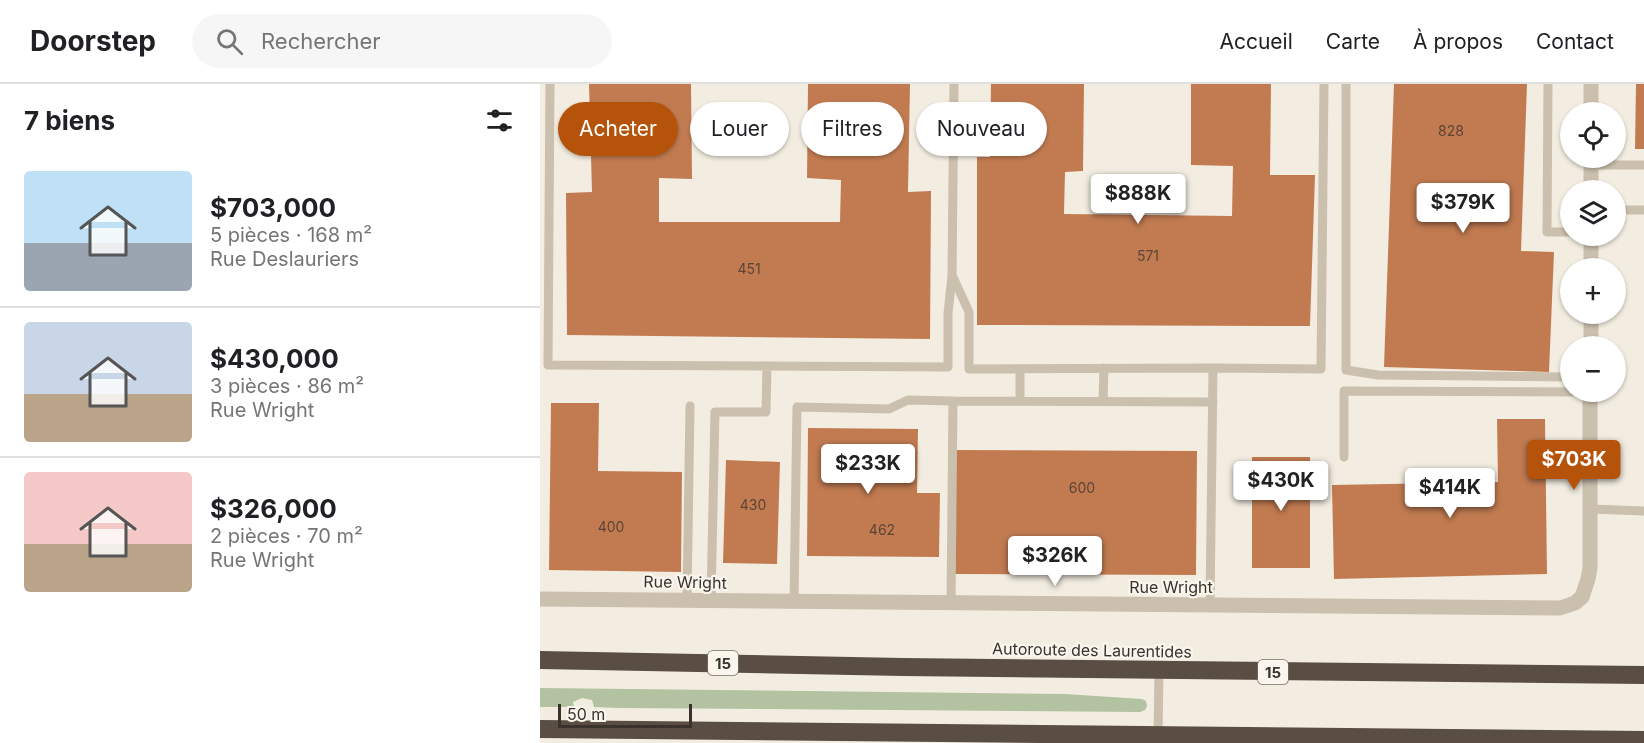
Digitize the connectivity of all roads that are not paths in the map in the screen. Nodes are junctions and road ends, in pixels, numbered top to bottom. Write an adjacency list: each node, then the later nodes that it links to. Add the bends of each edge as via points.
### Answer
1 (550, 84): 14 (lane, via 548,365)
2 (954, 84): 13 (lane)
3 (1324, 84): 16 (lane, via 1321,369)
4 (1346, 84): 18 (lane, via 1346,370 1378,375)
5 (1548, 84): 12 (lane, via 1547,232)
6 (1591, 84): 7 (street)
7 (1591, 102)
8 (1626, 164): 9 (lane)
9 (1644, 165)
10 (1626, 210): 11 (lane)
11 (1644, 210)
12 (1560, 232)
13 (952, 276): 14 (lane, via 948,367); 17 (lane, via 969,312 969,369)
14 (767, 366): 31 (lane, via 766,412 715,412)
15 (1104, 368): 16 (lane); 17 (lane); 22 (lane)
16 (1213, 368): 23 (lane)
17 (1020, 369): 21 (lane)
18 (1560, 377)
19 (1560, 392): 26 (lane, via 1344,391)
20 (953, 401): 21 (lane); 32 (lane, via 908,400 889,409 797,407); 33 (lane)
21 (1020, 401): 22 (lane)
22 (1103, 401): 23 (lane)
23 (1213, 402): 34 (lane)
24 (1590, 402): 27 (street)
25 (690, 406): 30 (lane)
26 (1344, 457)
27 (1591, 509): 28 (lane); 34 (street, Rue Wright, via 1588,579 1582,597 1560,608)
28 (1644, 511)
29 (540, 598): 30 (street, Rue Wright)
30 (687, 600): 31 (street, Rue Wright)
31 (711, 600): 32 (street, Rue Wright)
32 (794, 601): 33 (street, Rue Wright)
33 (951, 602): 34 (street, Rue Wright)
34 (1210, 605)
35 (541, 660): 36 (highway, Autoroute des Laurentides / 15)
36 (1159, 670): 37 (highway, Autoroute des Laurentides / 15); 39 (lane)
37 (1644, 675)
38 (540, 729): 39 (highway)
39 (1158, 735): 41 (highway)
40 (1644, 740): 41 (highway)
41 (1625, 741)

